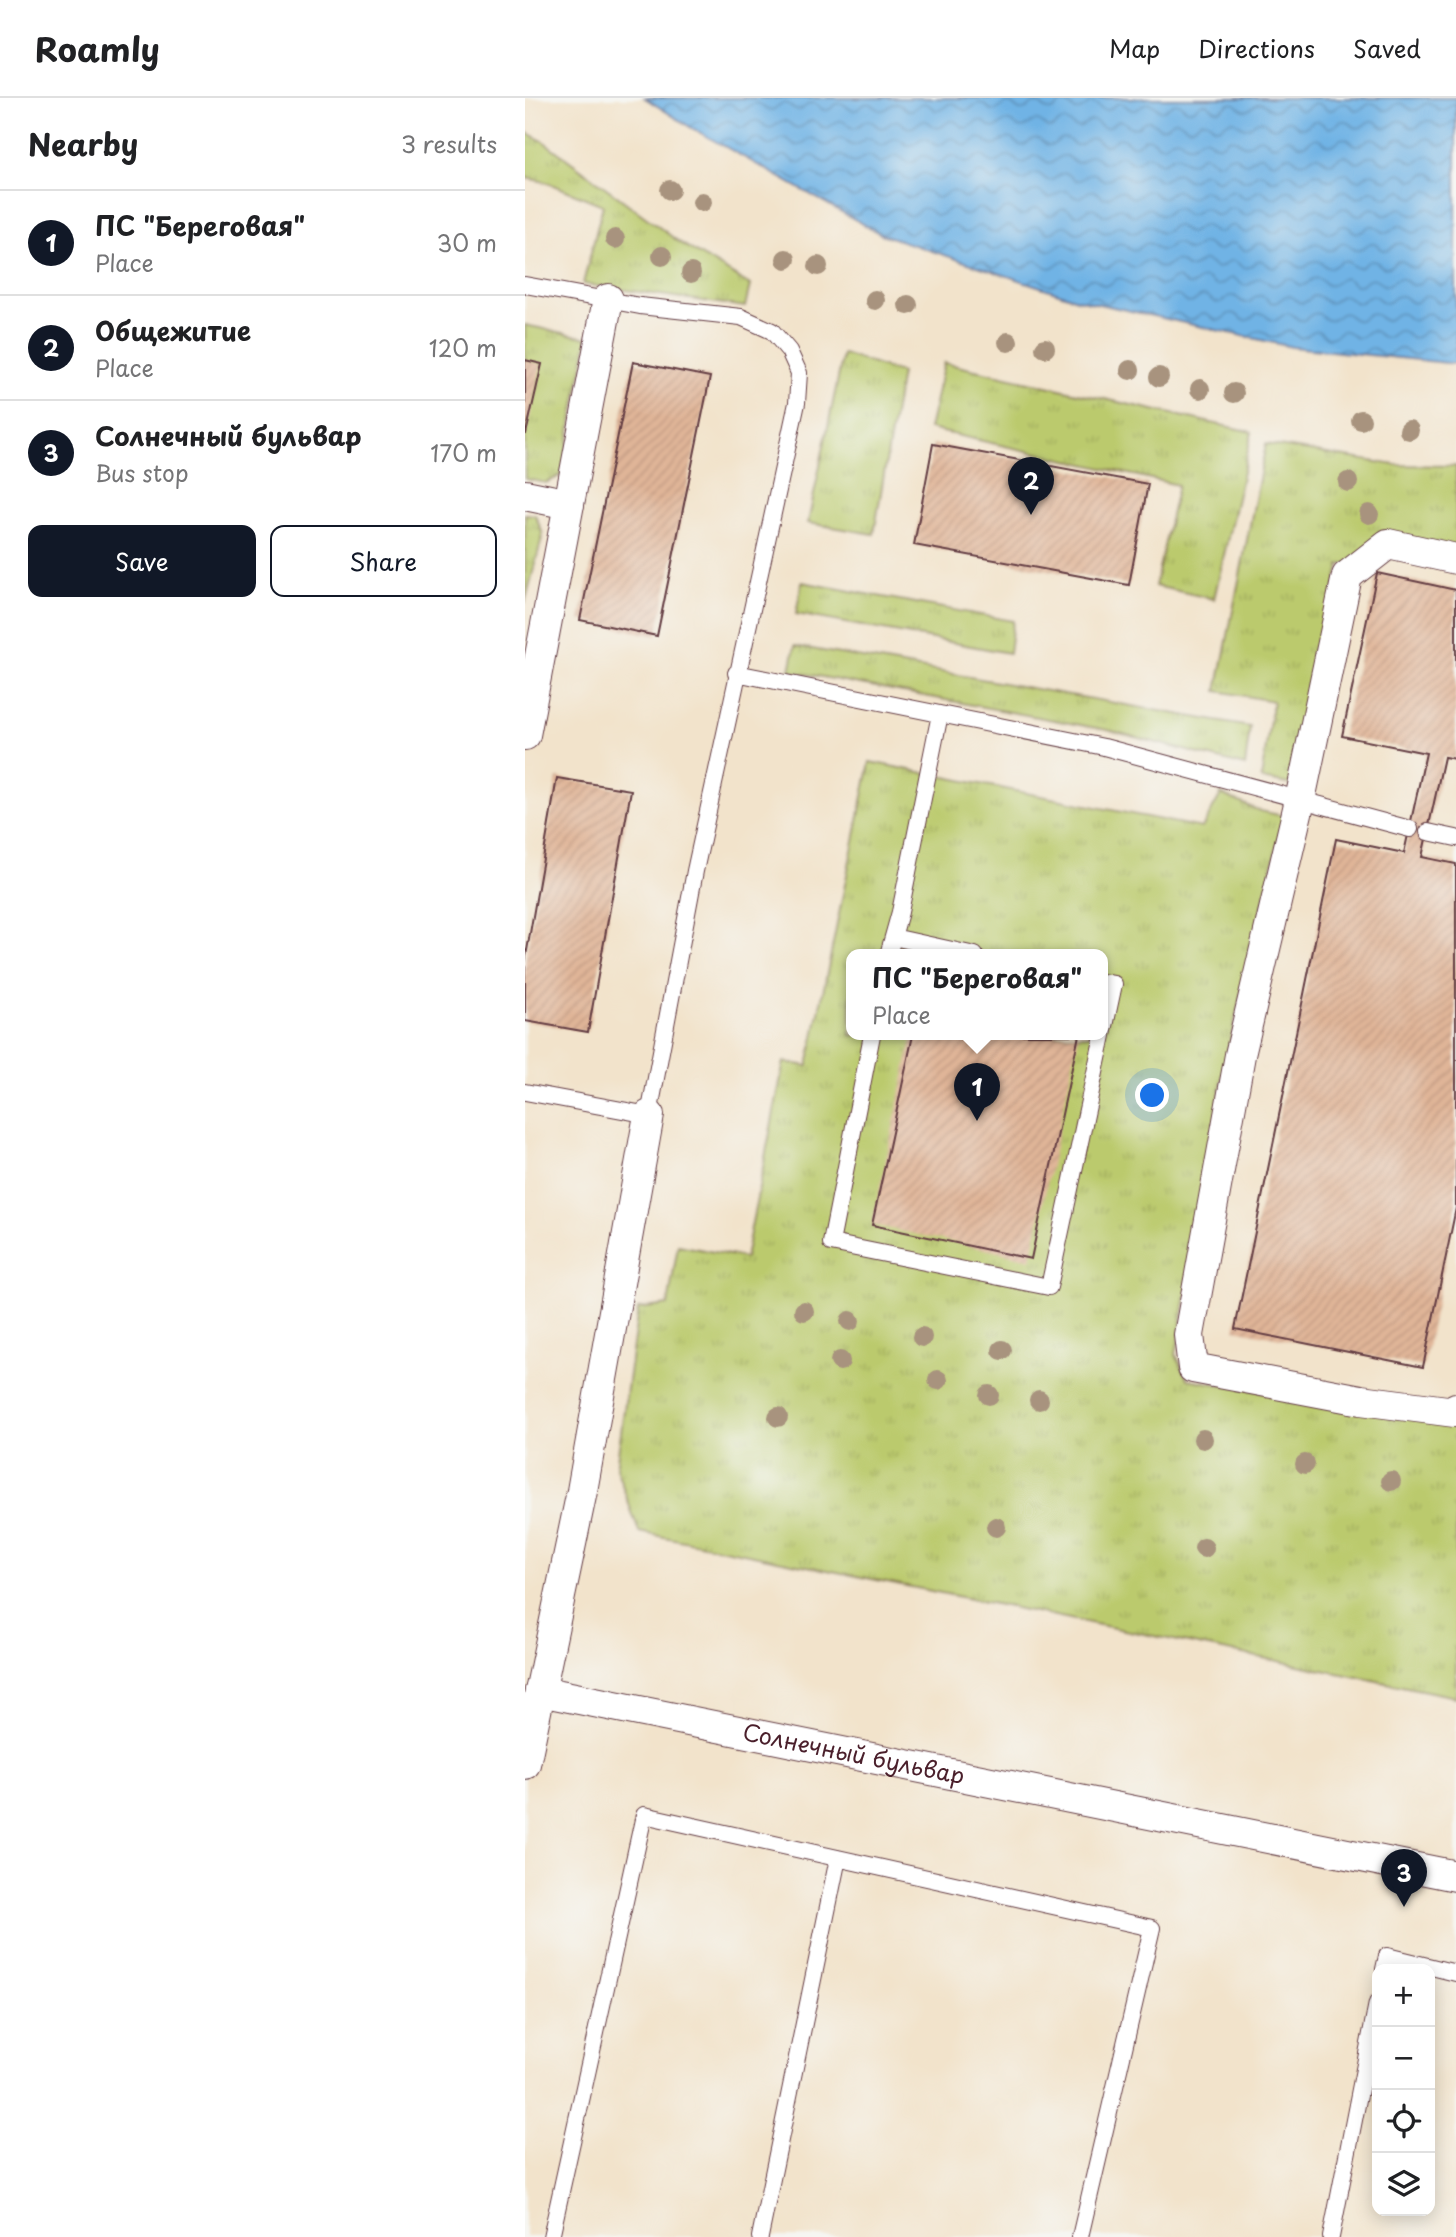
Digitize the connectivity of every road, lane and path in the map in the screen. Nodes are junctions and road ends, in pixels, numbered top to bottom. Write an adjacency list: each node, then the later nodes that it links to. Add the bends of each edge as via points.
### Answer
1 (525, 285): 2 (lane)
2 (608, 299): 4 (street); 6 (lane, via 741,317 772,331 799,373 797,403)
3 (525, 495): 4 (street)
4 (569, 504): 8 (street)
5 (1456, 559): 9 (street, via 1388,544 1347,576)
6 (736, 673): 7 (lane); 21 (lane)
7 (940, 714): 9 (lane, via 1104,747); 13 (lane)
8 (525, 735)
9 (1300, 800): 10 (lane); 22 (street, via 1241,1055 1189,1335 1193,1368 1361,1400)
10 (1410, 829)
11 (1428, 832): 12 (lane)
12 (1456, 838)
13 (893, 937): 14 (lane); 15 (lane)
14 (890, 949)
15 (948, 949)
16 (1108, 983): 17 (lane, via 1114,984)
17 (1108, 1012)
18 (871, 1040): 19 (lane, via 831,1243 1049,1287)
19 (1102, 1040)
20 (525, 1092): 21 (lane)
21 (649, 1115): 23 (street, via 582,1491)
22 (1456, 1411)
23 (540, 1691): 24 (street); 26 (street, Солнечный бульвар)
24 (525, 1764)
25 (838, 1858): 32 (lane, via 644,1815); 33 (lane); 34 (lane, via 1152,1928)
26 (1456, 1876)
27 (1385, 1964): 28 (lane, via 1387,1956)
28 (1419, 1964)
29 (1435, 1968): 30 (lane)
30 (1456, 1973)
31 (1372, 2027): 35 (lane)
32 (551, 2237)
33 (759, 2237)
34 (1080, 2237)
35 (1331, 2237)

